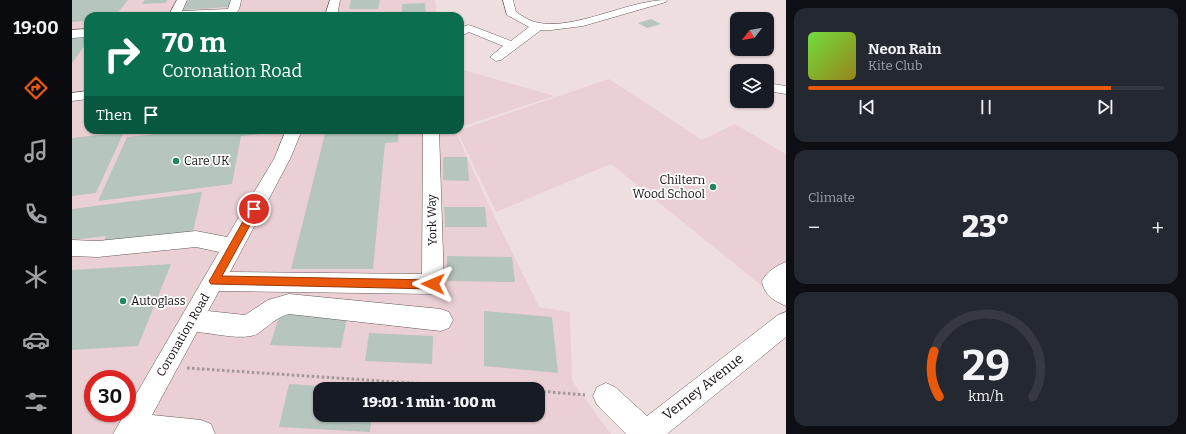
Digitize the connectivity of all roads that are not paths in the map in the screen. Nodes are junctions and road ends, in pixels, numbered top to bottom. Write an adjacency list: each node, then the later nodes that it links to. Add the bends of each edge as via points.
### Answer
1 (182, 0): 6 (street)
2 (236, 0): 7 (street)
3 (336, 0): 8 (street)
4 (508, 0): 9 (street, via 510,13 521,21)
5 (662, 0): 9 (street, via 564,27)
6 (176, 12)
7 (231, 12)
8 (332, 12)
9 (538, 26): 13 (street)
10 (464, 31): 13 (street)
11 (84, 33): 12 (street)
12 (72, 34)
13 (512, 45): 14 (street)
14 (496, 57)
15 (774, 88): 16 (street)
16 (786, 90)
17 (84, 96): 18 (street)
18 (72, 97)
19 (292, 134): 21 (street, Coronation Road, via 282,159)
20 (431, 134): 24 (street, York Way, via 433,284)
21 (233, 247): 22 (street, via 196,239 98,250); 24 (street, Coronation Road)
22 (72, 248)
23 (786, 271): 25 (street, via 773,281 774,287)
24 (214, 281): 26 (street, Coronation Road)
25 (786, 296)
26 (191, 320): 27 (street, via 248,326 276,307 289,304); 30 (street, Coronation Road)
27 (441, 320)
28 (786, 323): 29 (street, Verney Avenue, via 646,434)
29 (606, 396)
30 (129, 431): 31 (street)
31 (201, 434)

